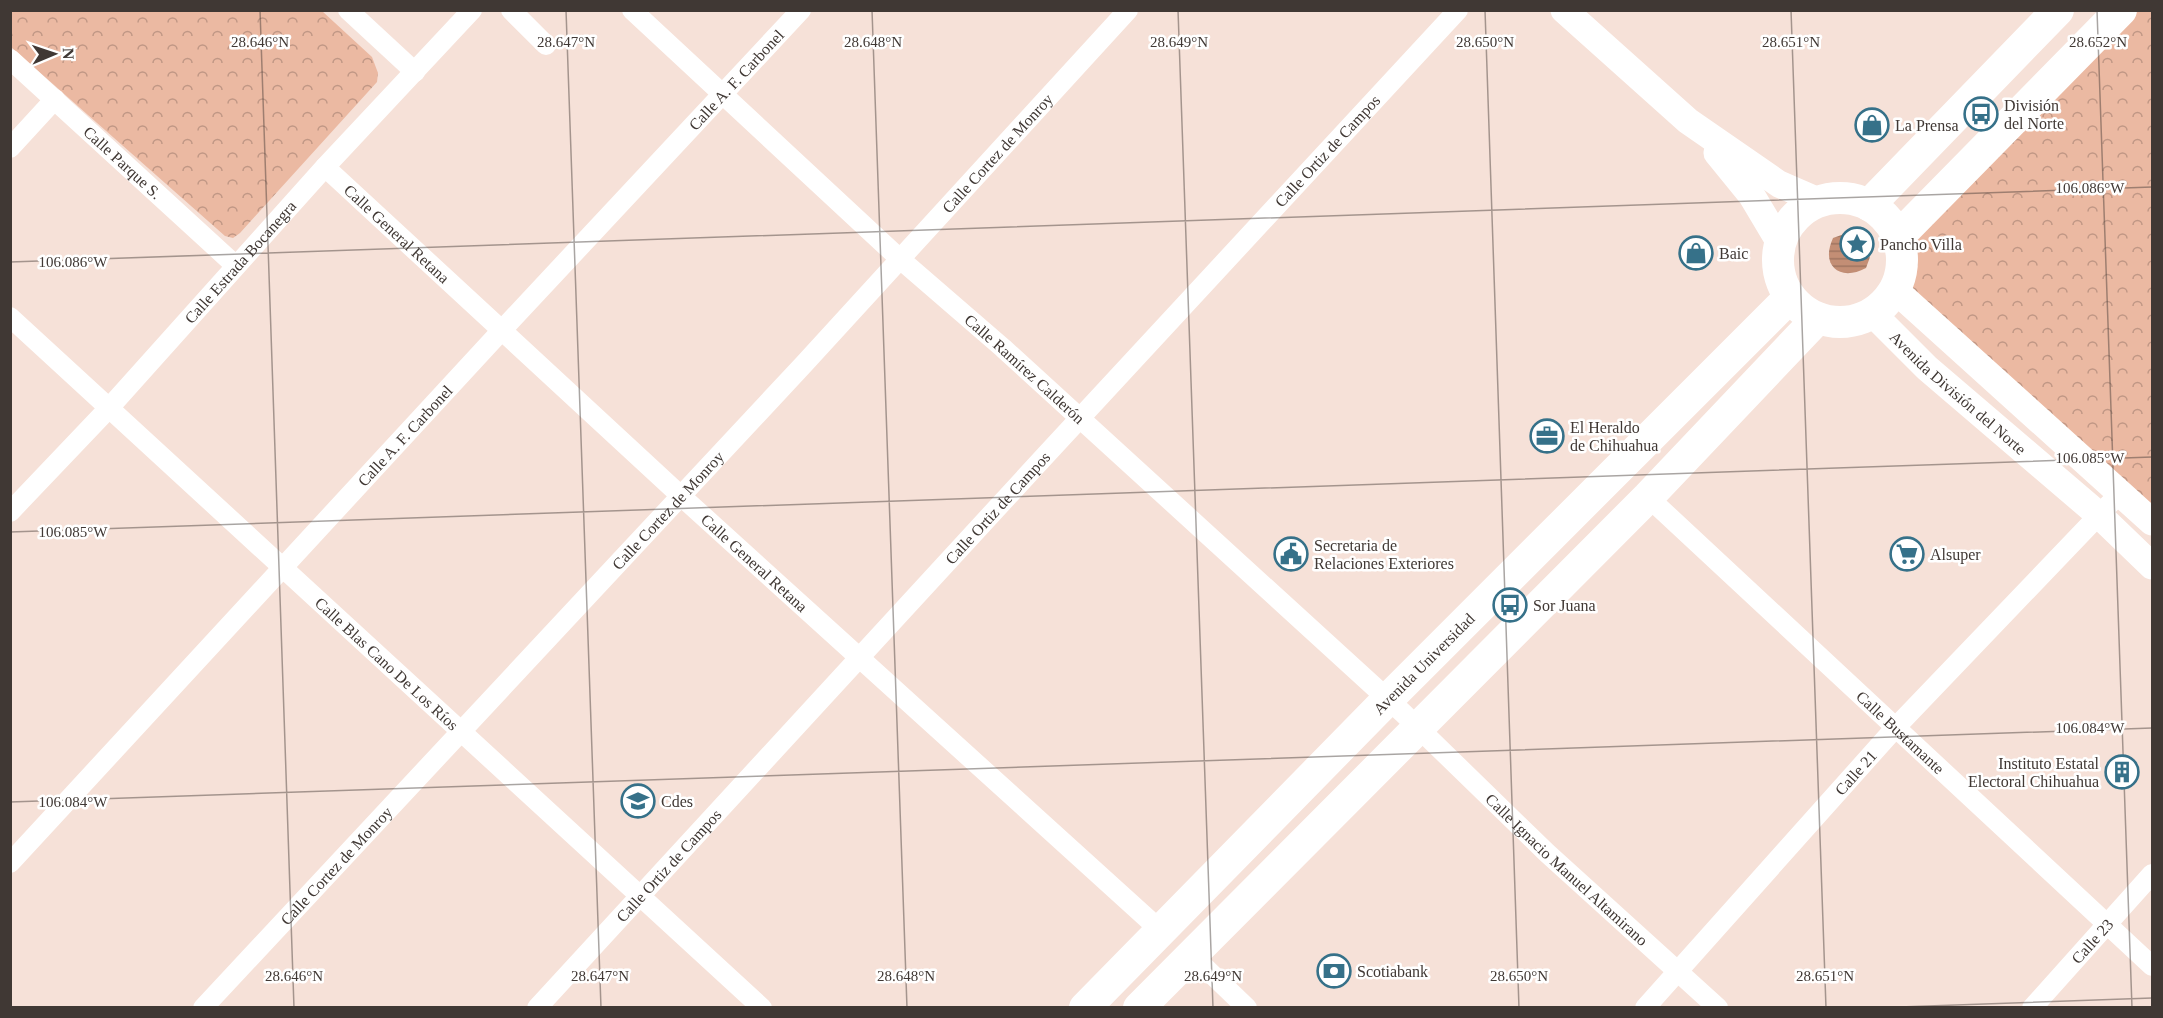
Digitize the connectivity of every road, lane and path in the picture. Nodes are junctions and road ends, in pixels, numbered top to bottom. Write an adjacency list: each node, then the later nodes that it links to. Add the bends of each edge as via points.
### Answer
1 (348, 10): 13 (street)
2 (472, 10): 13 (street, Calle Estrada Bocanegra)
3 (511, 10): 11 (street)
4 (632, 10): 14 (street, Calle Ramírez Calderón)
5 (801, 10): 14 (street, Calle A. F. Carbonel)
6 (1128, 10): 23 (street, Calle Cortez de Monroy)
7 (1458, 10): 32 (street, Calle Ortiz de Campos)
8 (1564, 10): 16 (main road)
9 (2058, 10): 20 (main road)
10 (2121, 10): 21 (main road)
11 (546, 45)
12 (10, 59): 15 (street, Calle Parque S.)
13 (414, 72): 18 (street, Calle Estrada Bocanegra)
14 (723, 94): 23 (street, Calle Ramírez Calderón); 30 (street, Calle A. F. Carbonel)
15 (55, 99): 17 (street); 24 (street, Calle Parque S.)
16 (1688, 121): 19 (main road, via 1779,184); 22 (main road, via 1752,196)
17 (10, 148)
18 (325, 167): 24 (street, Calle Estrada Bocanegra); 30 (street, Calle General Retana)
19 (1818, 201): 20 (main road, via 1853,199); 22 (main road, via 1790,223)
20 (1869, 205): 21 (main road, via 1893,226)
21 (1898, 237): 25 (main road, via 1902,273)
22 (1780, 243): 26 (main road, via 1780,280)
23 (900, 259): 32 (street, Calle Ramírez Calderón); 34 (street, Calle Cortez de Monroy)
24 (235, 265): 31 (street, Calle Estrada Bocanegra)
25 (1895, 290): 27 (main road); 33 (main road, Avenida División del Norte)
26 (1790, 298): 29 (main road); 42 (main road, Avenida Universidad)
27 (1873, 314): 29 (main road, via 1856,322); 37 (main road, Avenida División del Norte, via 1927,368)
28 (10, 317): 31 (street, Calle Blas Cano De Los Ríos)
29 (1817, 319): 35 (main road)
30 (502, 330): 34 (street, Calle General Retana); 40 (street, Calle A. F. Carbonel)
31 (109, 408): 36 (street, Calle Estrada Bocanegra); 40 (street, Calle Blas Cano De Los Ríos)
32 (1081, 419): 41 (street, Calle Ortiz de Campos); 42 (street, Calle Ramírez Calderón)
33 (2121, 492): 37 (street, Calle 21); 38 (main road, Avenida División del Norte)
34 (681, 496): 41 (street, Calle General Retana); 45 (street, Calle Cortez de Monroy)
35 (1648, 497): 43 (street, Calle Bustamante); 44 (main road)
36 (10, 512)
37 (2099, 515): 39 (main road, Avenida División del Norte); 43 (street, Calle 21)
38 (2152, 522)
39 (2152, 566)
40 (284, 568): 45 (street, Calle Blas Cano De Los Ríos); 46 (street, Calle A. F. Carbonel)
41 (861, 657): 48 (street, Calle Ortiz de Campos); 50 (street, Calle General Retana)
42 (1388, 699): 44 (street, Calle Ramírez Calderón); 50 (main road, Avenida Universidad)
43 (1896, 727): 49 (street, Calle Bustamante); 53 (street, Calle 21)
44 (1419, 728): 51 (main road); 53 (street, Calle Ignacio Manuel Altamirano, via 1547,853)
45 (461, 731): 48 (street, Calle Blas Cano De Los Ríos); 54 (street, Calle Cortez de Monroy)
46 (10, 863)
47 (2152, 874): 49 (street, Calle 23)
48 (640, 897): 55 (street, Calle Ortiz de Campos); 56 (street, Calle Blas Cano De Los Ríos)
49 (2108, 923): 52 (street, Calle Bustamante); 62 (street, Calle 23)
50 (1160, 930): 57 (main road, Avenida Universidad)
51 (1192, 955): 58 (main road); 59 (street)
52 (2152, 966)
53 (1679, 972): 60 (street, Calle 21); 61 (street, Calle Ignacio Manuel Altamirano)
54 (203, 1008)
55 (537, 1008)
56 (762, 1008)
57 (1085, 1008)
58 (1139, 1008)
59 (1247, 1008)
60 (1645, 1008)
61 (1718, 1008)
62 (2032, 1008)

